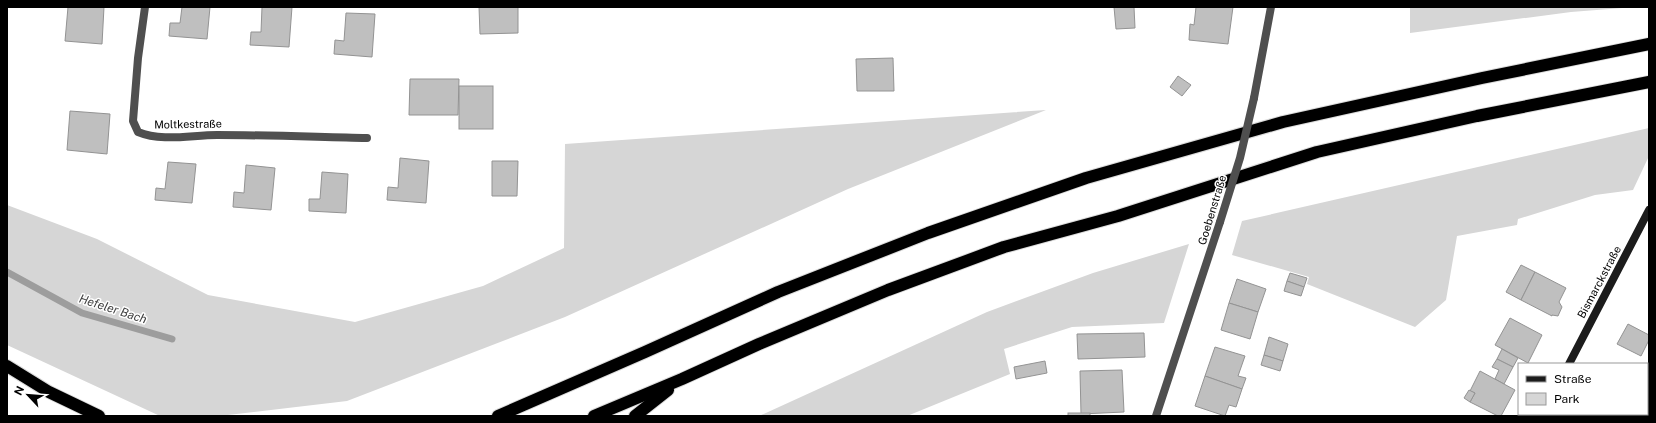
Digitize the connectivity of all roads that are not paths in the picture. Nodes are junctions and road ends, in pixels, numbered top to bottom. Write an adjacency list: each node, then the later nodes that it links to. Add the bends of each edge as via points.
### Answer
1 (145, 7): 5 (street, Moltkestraße, via 133,121 138,132 157,137 216,135)
2 (1271, 7): 15 (street, Goebenstraße, bridge, via 1240,158)
3 (1649, 44): 10 (highway, via 1284,122 1086,178 928,234 778,292)
4 (1649, 82): 9 (highway, via 1477,116 1316,152 1118,216 1004,247 874,296 759,344)
5 (366, 138)
6 (1649, 210): 7 (street, Bismarckstraße)
7 (1570, 363)
8 (7, 366): 11 (highway, via 49,392)
9 (682, 380): 13 (highway); 14 (highway)
10 (503, 414): 12 (highway)
11 (99, 416)
12 (491, 416)
13 (594, 416)
14 (635, 416)
15 (1156, 416)

